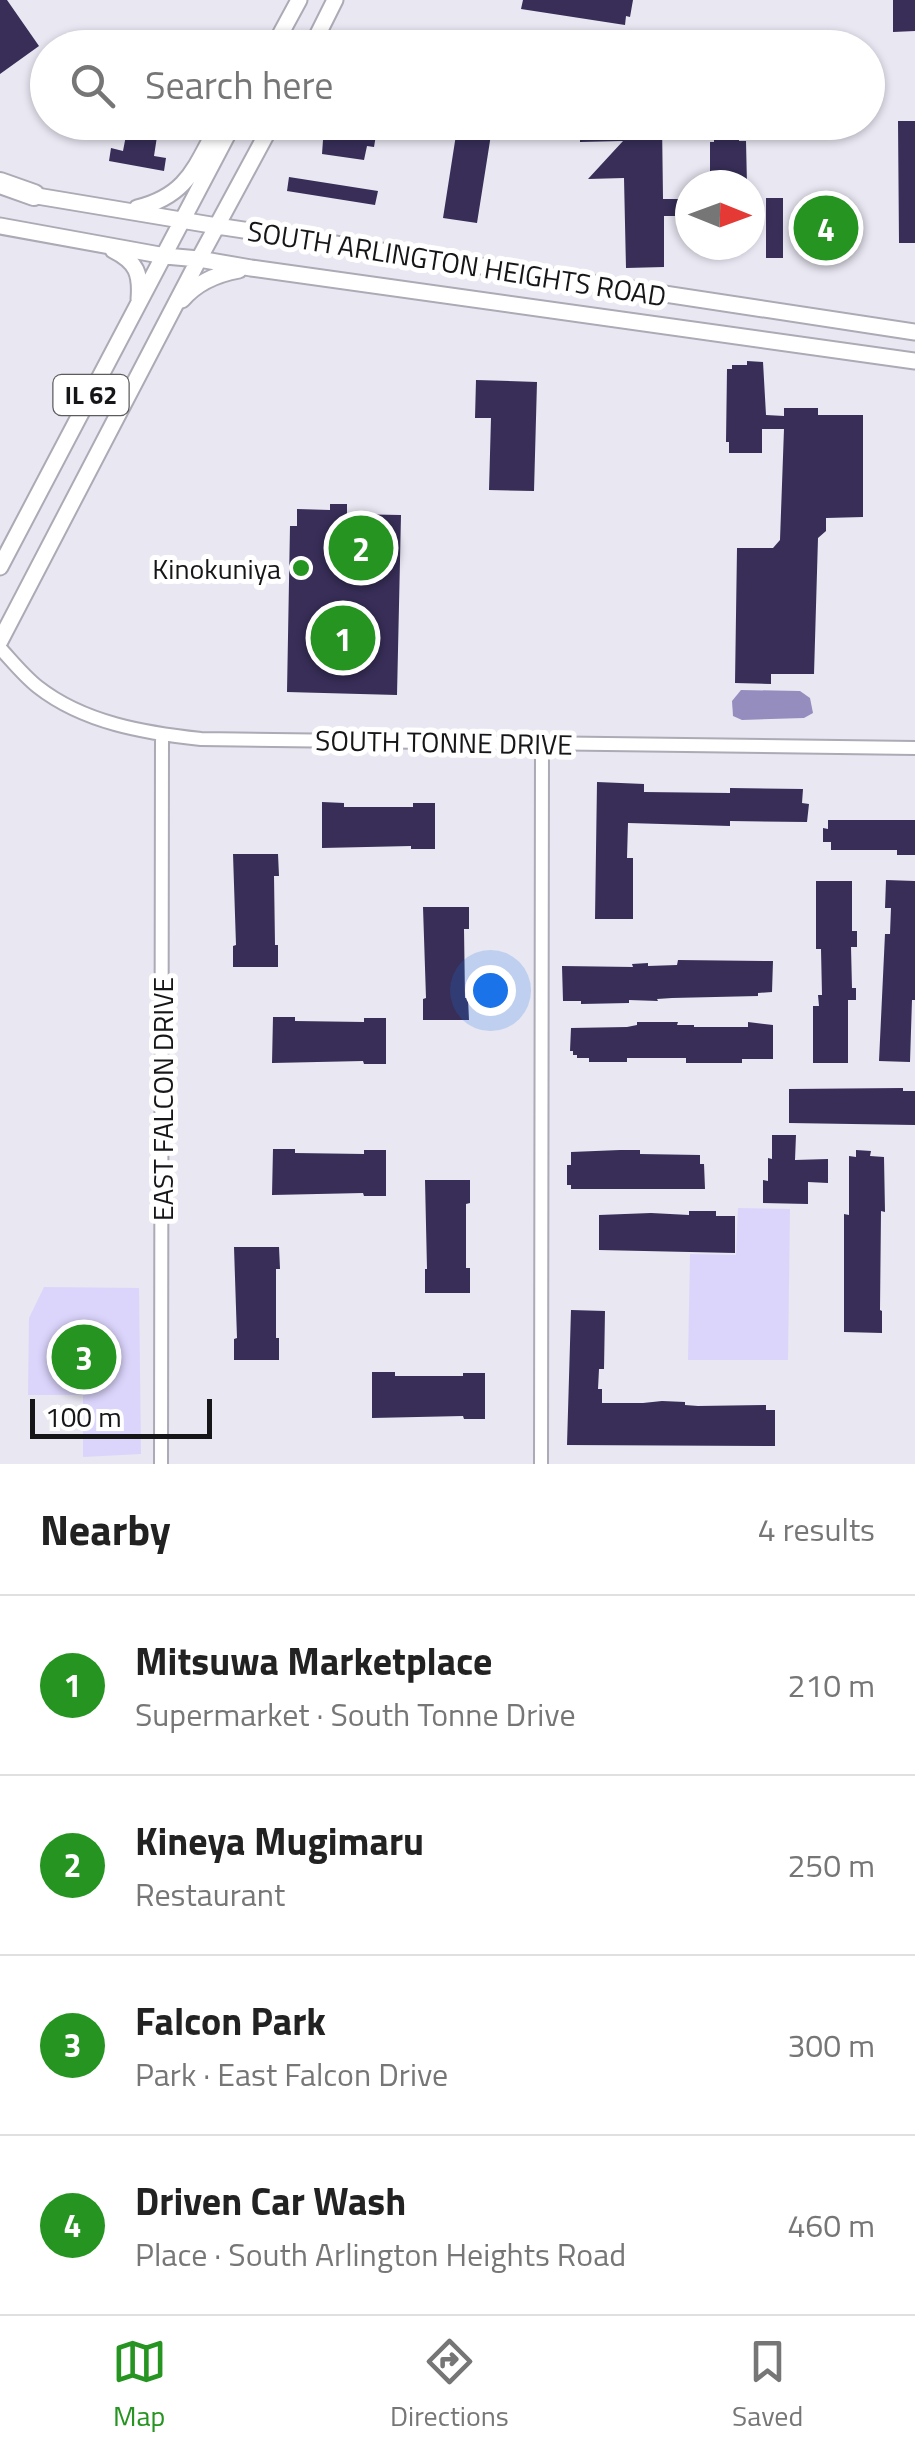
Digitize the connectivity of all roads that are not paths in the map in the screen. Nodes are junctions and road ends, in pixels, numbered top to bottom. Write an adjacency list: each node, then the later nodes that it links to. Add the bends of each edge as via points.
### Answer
1 (300, 0): 3 (main road)
2 (335, 0): 4 (main road)
3 (283, 30)
4 (321, 30)
5 (210, 140): 10 (main road, via 172,196)
6 (225, 140): 11 (main road, IL 62)
7 (263, 140): 13 (main road, IL 62)
8 (0, 187): 9 (highway)
9 (34, 195): 10 (main road, SOUTH ARLINGTON HEIGHTS ROAD)
10 (128, 211): 11 (main road, SOUTH ARLINGTON HEIGHTS ROAD)
11 (184, 220): 13 (main road, SOUTH ARLINGTON HEIGHTS ROAD); 15 (main road, IL 62)
12 (0, 226): 14 (main road, SOUTH ARLINGTON HEIGHTS ROAD)
13 (216, 226): 16 (main road, IL 62); 20 (main road, SOUTH ARLINGTON HEIGHTS ROAD)
14 (100, 245): 15 (main road, SOUTH ARLINGTON HEIGHTS ROAD); 18 (main road, via 135,266)
15 (165, 256): 16 (main road, SOUTH ARLINGTON HEIGHTS ROAD); 18 (main road, IL 62)
16 (200, 259): 17 (main road, SOUTH ARLINGTON HEIGHTS ROAD); 19 (main road, IL 62)
17 (250, 268): 19 (main road, via 209,278); 21 (main road, SOUTH ARLINGTON HEIGHTS ROAD)
18 (139, 305): 22 (main road, IL 62)
19 (172, 310): 23 (main road, IL 62)
20 (915, 332)
21 (915, 361)
22 (0, 567)
23 (0, 645): 24 (street, SOUTH TONNE DRIVE, via 38,687 70,707)
24 (162, 735): 25 (street, SOUTH TONNE DRIVE); 27 (street, EAST FALCON DRIVE)
25 (542, 743): 26 (street, SOUTH TONNE DRIVE); 28 (street)
26 (915, 748)
27 (160, 1464)
28 (541, 1464)

